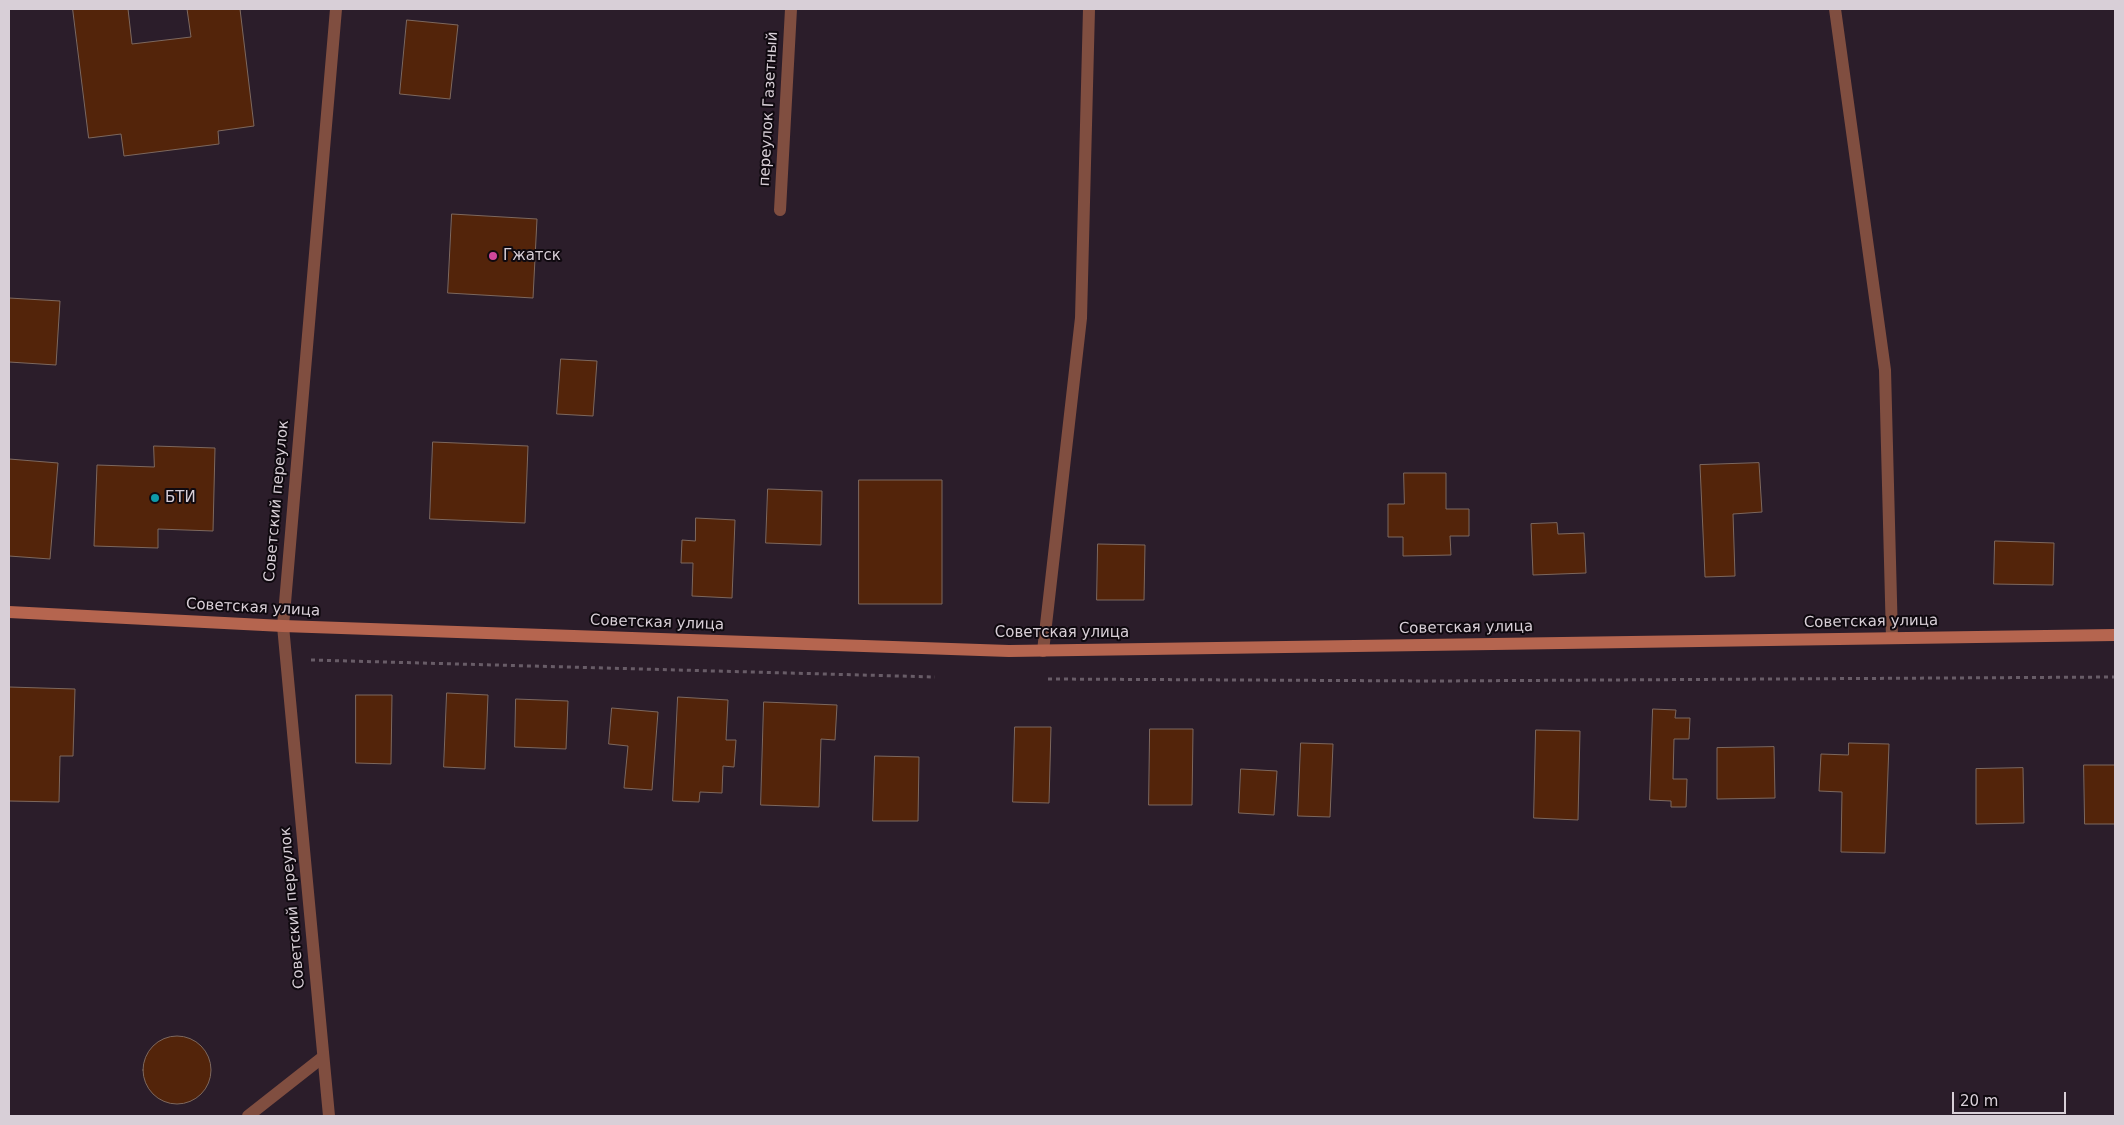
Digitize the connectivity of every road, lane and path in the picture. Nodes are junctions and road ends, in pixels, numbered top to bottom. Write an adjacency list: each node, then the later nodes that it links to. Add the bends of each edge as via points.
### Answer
1 (336, 9): 7 (street, Советский переулок)
2 (791, 9): 5 (street, переулок Газетный)
3 (1089, 9): 10 (street, via 1082,318)
4 (1835, 9): 9 (street, via 1885,370)
5 (780, 210)
6 (9, 612): 7 (main road, Советская улица)
7 (283, 626): 10 (main road, Советская улица); 11 (street, Советский переулок)
8 (2115, 635): 9 (main road, Советская улица)
9 (1892, 638): 10 (main road, Советская улица)
10 (1043, 651)
11 (286, 659): 13 (path); 15 (street, Советский переулок)
12 (2115, 677): 14 (path, via 1435,681)
13 (944, 678)
14 (1042, 679)
15 (323, 1057): 16 (street); 17 (street, Советский переулок)
16 (248, 1116)
17 (329, 1116)

